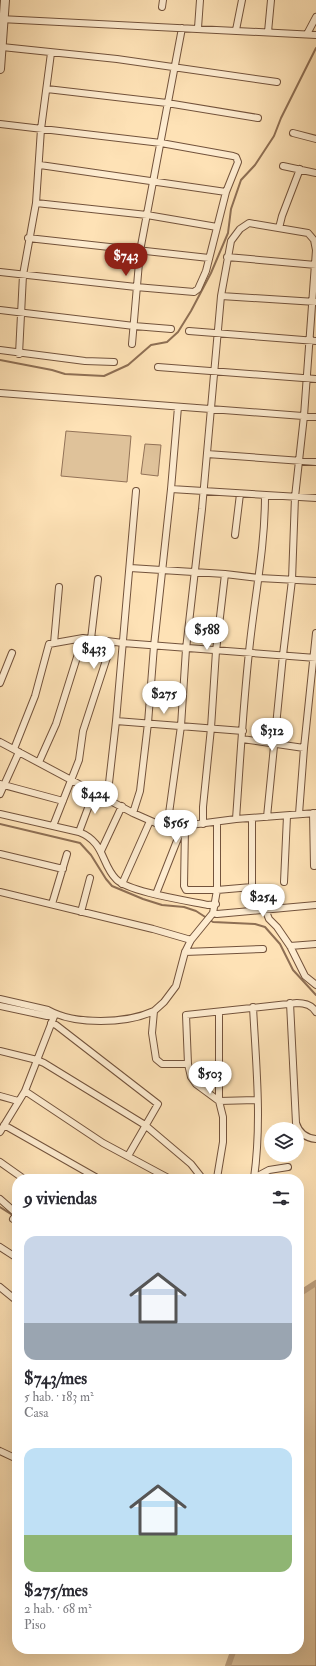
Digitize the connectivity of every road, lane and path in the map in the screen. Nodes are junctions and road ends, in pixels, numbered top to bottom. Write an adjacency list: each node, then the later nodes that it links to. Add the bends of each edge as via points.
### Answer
1 (5, 0): 6 (street)
2 (200, 0): 8 (street)
3 (242, 0): 9 (street)
4 (270, 0): 10 (street)
5 (316, 17): 11 (street)
6 (2, 19): 7 (street); 12 (street)
7 (182, 28): 8 (street); 14 (street)
8 (198, 28): 9 (street)
9 (236, 30): 10 (street)
10 (268, 32): 11 (street)
11 (311, 34)
12 (2, 47): 13 (street); 15 (street)
13 (51, 53): 14 (street); 17 (street)
14 (173, 67): 16 (street); 18 (street)
15 (0, 69)
16 (277, 82)
17 (47, 89): 18 (street); 21 (street)
18 (167, 103): 19 (street); 24 (street)
19 (258, 118)
20 (0, 124): 21 (street)
21 (41, 129): 24 (street); 25 (street)
22 (294, 133): 23 (street)
23 (316, 139)
24 (161, 143): 29 (street); 30 (street, via 236,157 238,162)
25 (40, 165): 29 (street); 31 (street)
26 (283, 166): 27 (street)
27 (300, 169): 28 (street); 34 (street)
28 (316, 173)
29 (152, 181): 30 (street); 32 (street)
30 (226, 192): 33 (street)
31 (36, 202): 32 (street); 35 (street)
32 (147, 215): 33 (street); 36 (street)
33 (217, 227): 38 (street)
34 (279, 228): 37 (street, via 249,223 240,229 231,241); 39 (street, via 312,236 316,250)
35 (28, 238): 36 (street); 41 (street)
36 (140, 251): 38 (street); 42 (street)
37 (227, 257): 39 (street); 43 (street)
38 (209, 258): 42 (street, via 196,291)
39 (316, 265): 44 (street)
40 (0, 272): 41 (street)
41 (23, 275): 42 (street); 46 (street)
42 (136, 288): 47 (street)
43 (221, 296): 44 (street); 50 (street)
44 (314, 302): 51 (street)
45 (0, 310): 46 (street)
46 (21, 312): 47 (street); 55 (street)
47 (134, 326): 48 (street); 53 (street)
48 (171, 329)
49 (189, 331): 50 (street)
50 (217, 332): 51 (street); 58 (street)
51 (309, 341): 52 (street); 59 (street)
52 (316, 341)
53 (132, 344)
54 (0, 350): 55 (street)
55 (19, 354): 56 (street)
56 (114, 362)
57 (158, 367): 58 (street)
58 (215, 372): 59 (street); 63 (street)
59 (307, 378): 60 (street); 64 (street)
60 (316, 379)
61 (0, 393): 62 (street)
62 (178, 407): 63 (street); 69 (street)
63 (210, 409): 64 (street); 66 (street)
64 (304, 416): 65 (street); 67 (street)
65 (316, 417)
66 (207, 454): 67 (street); 71 (street)
67 (299, 461): 68 (street); 74 (street)
68 (316, 462)
69 (171, 489): 71 (street); 78 (street)
70 (136, 491): 77 (street)
71 (203, 491): 72 (street); 79 (street)
72 (240, 494): 73 (street); 76 (street)
73 (265, 496): 74 (street); 81 (street)
74 (295, 497): 75 (street); 83 (street)
75 (316, 498)
76 (235, 535)
77 (130, 568): 78 (street); 91 (street)
78 (162, 571): 79 (street); 92 (street)
79 (194, 572): 80 (street); 93 (street)
80 (224, 574): 81 (street); 94 (street)
81 (259, 578): 83 (street); 96 (street)
82 (98, 579): 88 (street)
83 (292, 580): 84 (street); 97 (street)
84 (316, 581)
85 (58, 587): 90 (street)
86 (316, 632): 98 (street)
87 (83, 638): 88 (street); 90 (street); 111 (street, via 56,724)
88 (91, 639): 89 (street)
89 (112, 642): 91 (street); 112 (street, via 83,731 79,760)
90 (54, 643): 110 (street, via 48,647)
91 (123, 643): 92 (street); 101 (street)
92 (154, 646): 93 (street); 102 (street)
93 (186, 649): 94 (street); 103 (street)
94 (216, 651): 96 (street); 104 (street)
95 (12, 653): 99 (street)
96 (249, 653): 97 (street); 105 (street)
97 (283, 655): 98 (street); 108 (street)
98 (314, 658): 109 (street)
99 (3, 669): 100 (street)
100 (0, 683)
101 (116, 721): 102 (street); 116 (street, via 109,783)
102 (148, 723): 103 (street); 119 (street, via 140,791)
103 (181, 726): 104 (street); 132 (street)
104 (211, 728): 105 (street); 129 (street, via 203,807)
105 (243, 731): 106 (street)
106 (242, 739): 108 (street); 126 (street)
107 (0, 742): 110 (street)
108 (274, 743): 109 (street); 124 (street)
109 (304, 748): 122 (street)
110 (16, 751): 111 (street); 113 (street)
111 (39, 762): 112 (street)
112 (72, 781): 114 (street); 117 (street)
113 (2, 784): 115 (street); 117 (street)
114 (94, 792): 116 (street); 133 (street)
115 (0, 794)
116 (104, 798): 118 (street)
117 (63, 801): 130 (street)
118 (122, 806): 119 (street); 134 (street)
119 (133, 812): 127 (street)
120 (314, 813): 122 (street); 137 (street)
121 (0, 814): 130 (street)
122 (299, 814): 123 (street)
123 (287, 816): 124 (street); 140 (street)
124 (267, 817): 125 (street)
125 (252, 818): 126 (street); 142 (street, via 252,887)
126 (236, 819): 128 (street)
127 (150, 821): 132 (street); 141 (street)
128 (217, 822): 129 (street); 142 (street)
129 (204, 824): 131 (street)
130 (53, 826): 133 (street)
131 (183, 827): 132 (street); 142 (street, via 184,888 191,891); 144 (street)
132 (167, 828)
133 (79, 832): 134 (street, via 93,840)
134 (101, 851): 141 (street, via 115,879)
135 (0, 854): 138 (street)
136 (67, 854): 138 (street)
137 (314, 866)
138 (63, 869): 145 (street)
139 (90, 878): 149 (street)
140 (284, 882)
141 (122, 884): 144 (street)
142 (217, 890): 146 (street)
143 (0, 892): 145 (street)
144 (156, 894): 146 (street, via 208,905)
145 (52, 904): 149 (street)
146 (216, 904): 150 (street)
147 (316, 905): 148 (street)
148 (265, 909): 150 (street); 153 (street, via 269,919)
149 (82, 912): 151 (street)
150 (213, 913): 151 (street)
151 (191, 940): 155 (street)
152 (316, 944): 153 (street)
153 (290, 946): 156 (street, via 305,976)
154 (263, 949): 155 (street)
155 (185, 952): 162 (street, via 176,986)
156 (316, 984)
157 (0, 999): 164 (street, via 48,1010)
158 (290, 1003): 160 (street); 161 (street, via 302,1003); 177 (street, via 297,1129 305,1136)
159 (0, 1006): 164 (street, via 47,1016)
160 (253, 1007): 163 (street); 171 (street)
161 (315, 1010)
162 (154, 1011): 164 (street, via 128,1018 96,1021); 168 (street, via 152,1033 156,1059 162,1064)
163 (219, 1012): 168 (street, via 186,1015); 173 (street)
164 (55, 1014): 165 (street)
165 (50, 1023): 167 (street); 175 (street, via 156,1102 158,1106)
166 (0, 1051): 167 (street)
167 (37, 1060): 169 (street); 175 (street)
168 (188, 1064): 173 (street, via 191,1077 196,1084)
169 (25, 1090): 172 (street); 178 (street, via 103,1143)
170 (0, 1096): 172 (street)
171 (258, 1100): 173 (street); 186 (street)
172 (18, 1101): 174 (street)
173 (219, 1101): 185 (street, via 223,1117 223,1142)
174 (4, 1125): 176 (street); 182 (street)
175 (145, 1125): 178 (street); 184 (street, via 191,1164)
176 (0, 1132)
177 (316, 1139)
178 (128, 1156): 183 (street)
179 (0, 1162): 181 (street)
180 (288, 1167): 187 (street, via 268,1170)
181 (17, 1174)
182 (89, 1174)
183 (161, 1174)
184 (199, 1174)
185 (218, 1174)
186 (255, 1174)
187 (261, 1174)
188 (0, 1199): 189 (street)
189 (12, 1213)
190 (0, 1247): 191 (street)
191 (12, 1255)
192 (0, 1287): 193 (street)
193 (12, 1297)
194 (0, 1451): 195 (street)
195 (12, 1457)

